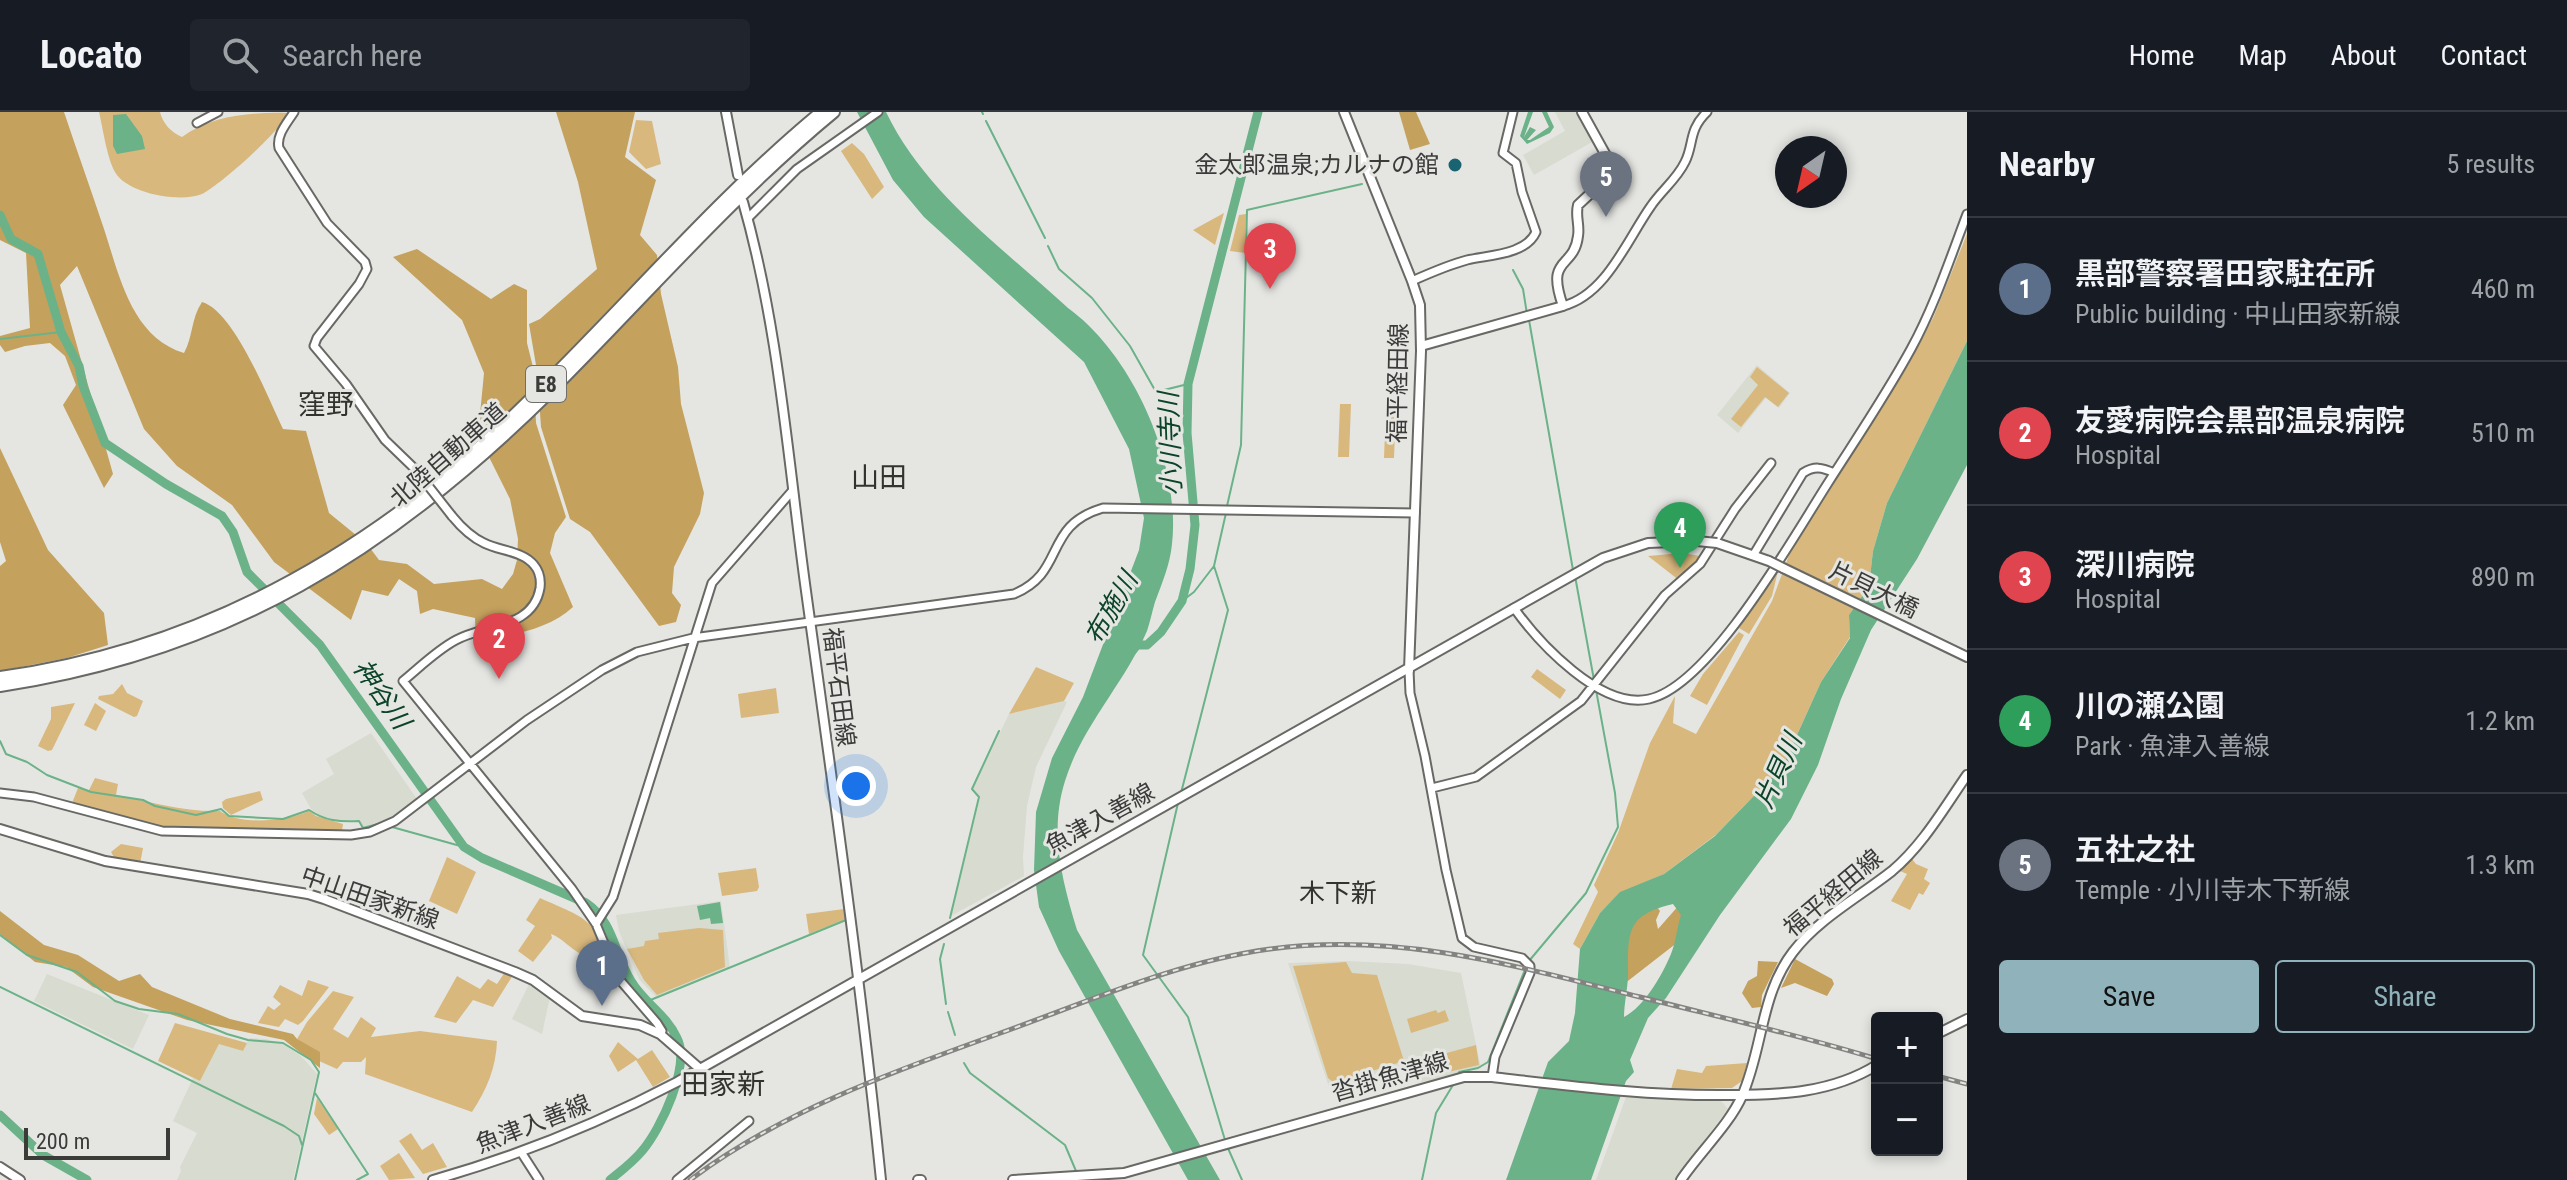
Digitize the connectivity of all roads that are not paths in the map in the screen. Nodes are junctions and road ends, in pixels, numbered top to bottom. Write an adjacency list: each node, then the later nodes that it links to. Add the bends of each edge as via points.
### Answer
1 (218, 112): 11 (street)
2 (294, 112): 35 (street, bridge, via 281,132 279,148 327,223 367,269 314,346 385,440 464,530 482,543 524,557 534,564 541,583 526,615 458,639 403,681)
3 (726, 112): 13 (main road)
4 (821, 112): 12 (highway, 北陸自動車道 / E8)
5 (834, 112): 12 (highway, 北陸自動車道 / E8)
6 (878, 112): 16 (street, via 797,169)
7 (1344, 112): 17 (main road, 福平経田線)
8 (1513, 112): 17 (street, via 1503,153 1516,163 1534,238)
9 (1582, 112): 18 (main road, via 1608,159 1608,177 1578,205 1578,240 1557,274)
10 (1707, 112): 18 (street, via 1694,130 1687,161 1650,207 1627,248 1590,293)
11 (197, 123)
12 (778, 154): 26 (highway, 北陸自動車道 / E8, via 697,227 460,465 370,535)
13 (738, 175)
14 (743, 202): 16 (main road, 福平石田線)
15 (1967, 214): 21 (street, via 1913,346)
16 (748, 218): 22 (main road, 福平石田線, via 769,318)
17 (1412, 281): 19 (main road, 福平経田線, via 1420,305)
18 (1563, 306): 19 (main road)
19 (1421, 346): 23 (main road, 福平経田線)
20 (1771, 463): 34 (street, via 1700,564 1665,595)
21 (1834, 473): 24 (street, via 1824,468 1803,473); 34 (street, via 1750,606 1687,677 1669,692 1636,701)
22 (793, 490): 28 (main road, 福平石田線); 29 (street, via 712,583)
23 (1415, 513): 28 (street, via 1103,508 1079,517 1062,535 1041,577 1014,594); 31 (main road, 福平経田線)
24 (1754, 554): 25 (main road, 魚津入善線, bridge); 27 (main road, 魚津入善線, bridge, via 1697,541 1645,544 1581,570)
25 (1787, 570): 30 (main road, 片貝大橋)
26 (263, 601): 32 (highway, 北陸自動車道 / E8, via 127,650); 33 (highway, 北陸自動車道 / E8, via 204,632 134,657)
27 (1514, 608): 31 (main road, 魚津入善線); 34 (street, via 1533,634)
28 (810, 621): 29 (street); 41 (main road, 福平石田線)
29 (693, 638): 35 (street, via 637,652 602,670); 40 (street, via 613,897)
30 (1967, 657)
31 (1409, 670): 37 (street); 41 (main road, 魚津入善線)
32 (0, 677)
33 (0, 686)
34 (1594, 686): 37 (street, via 1476,777)
35 (469, 763): 38 (street, via 395,821 351,835 162,831); 40 (street)
36 (1967, 775): 48 (main road, 福平経田線, via 1910,853 1793,952 1768,999)
37 (1432, 788): 47 (street, via 1462,938 1474,947 1522,958 1530,966)
38 (0, 793)
39 (0, 829): 44 (main road, 中山田家新線, via 105,861 316,896 516,972 582,1016 640,1025)
40 (595, 921): 44 (street, via 619,979 657,1023)
41 (857, 979): 45 (main road, 魚津入善線); 56 (main road, 福平石田線)
42 (1967, 1019): 43 (main road)
43 (1943, 1031)
44 (660, 1034): 45 (main road, 中山田家新線)
45 (699, 1068): 50 (main road, 魚津入善線, via 611,1115)
46 (1871, 1068): 48 (main road, 沓掛魚津線, via 1797,1094)
47 (1492, 1077): 48 (main road, 沓掛魚津線, via 1668,1096); 57 (main road, 沓掛魚津線, via 1441,1081 1121,1174)
48 (1742, 1095): 58 (main road, 福平経田線)
49 (749, 1121): 55 (street)
50 (521, 1152): 53 (main road, 魚津入善線); 54 (street)
51 (0, 1167): 52 (main road)
52 (20, 1180)
53 (433, 1180)
54 (539, 1180)
55 (677, 1180)
56 (881, 1180)
57 (1013, 1180)
58 (1681, 1180)

